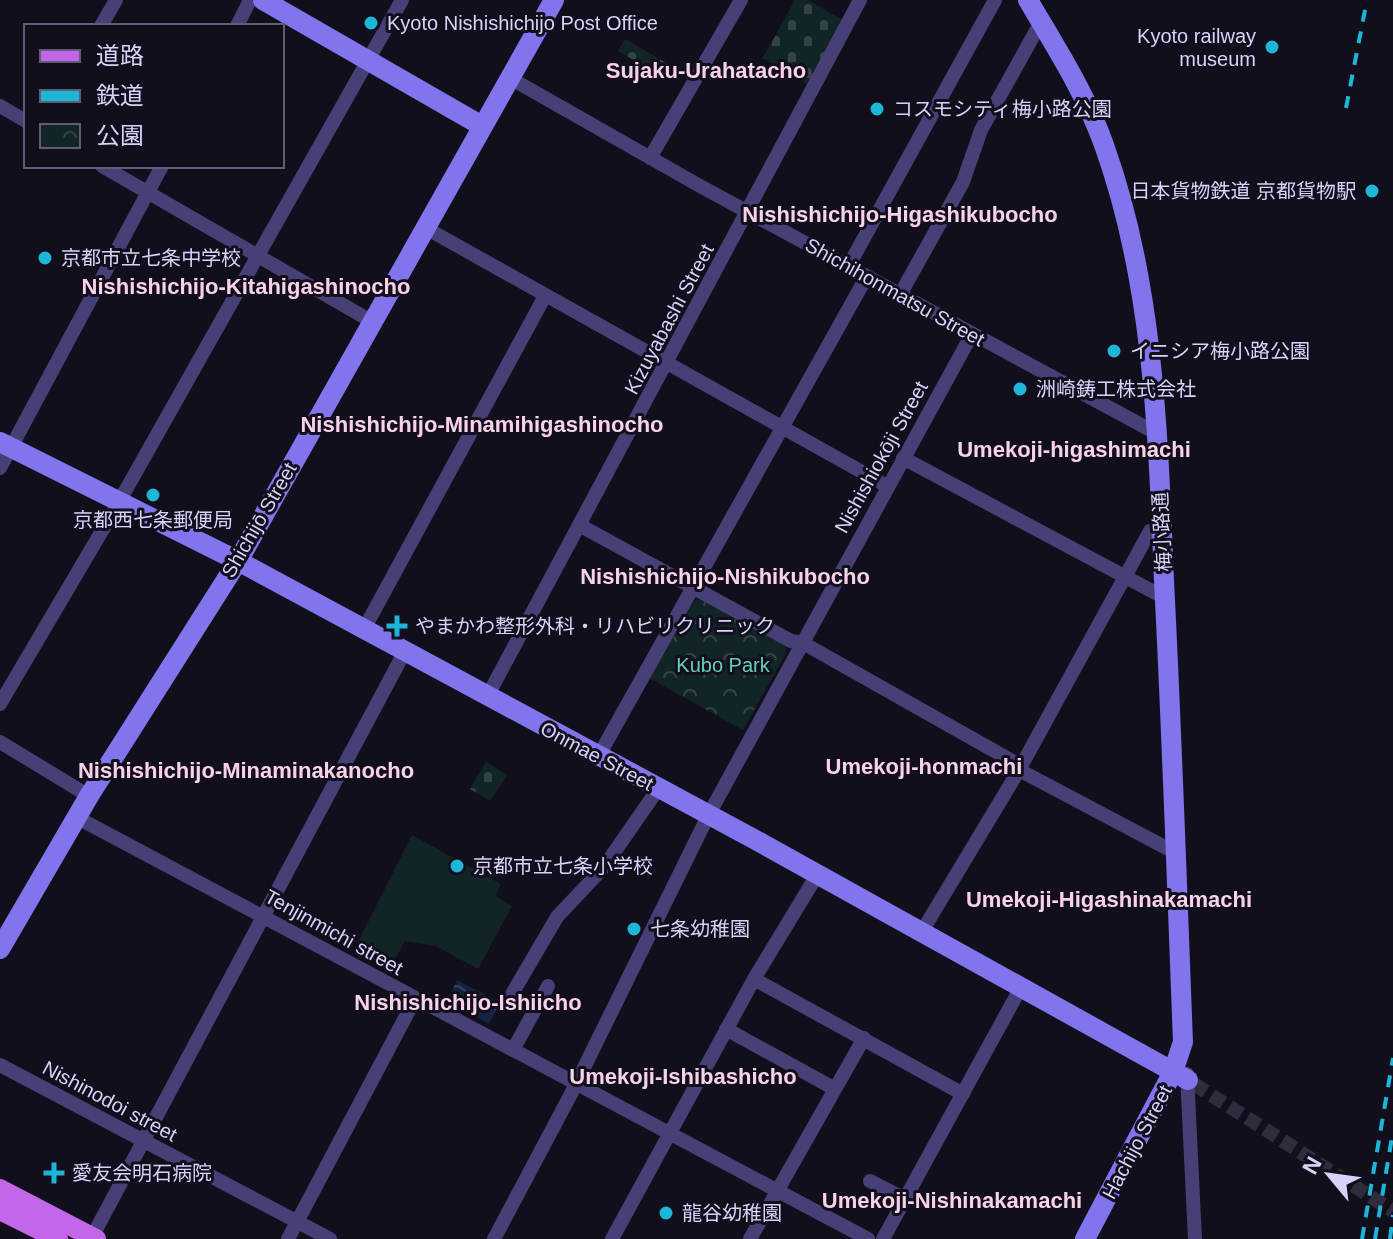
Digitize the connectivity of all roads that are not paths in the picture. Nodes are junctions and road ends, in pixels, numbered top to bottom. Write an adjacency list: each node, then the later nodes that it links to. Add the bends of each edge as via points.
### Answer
1 (116, 0): 11 (street)
2 (250, 0): 12 (street)
3 (263, 0): 13 (street)
4 (402, 0): 13 (street)
5 (554, 0): 14 (street, Shichijō Street)
6 (741, 0): 18 (street)
7 (860, 0): 22 (street, Kizuyabashi Street)
8 (995, 0): 25 (street)
9 (1028, 0): 10 (street, 梅小路通)
10 (1041, 22): 27 (street, via 981,130 963,182); 33 (street, 梅小路通, via 1098,131 1118,187 1142,282)
11 (102, 24)
12 (238, 24)
13 (367, 60): 17 (street); 24 (street)
14 (510, 78): 17 (street, Shichijō Street); 18 (street, Shichihonmatsu Street)
15 (0, 106): 16 (street)
16 (24, 120)
17 (482, 126): 23 (street, Shichijō Street)
18 (650, 158): 22 (street, Shichihonmatsu Street)
19 (105, 168): 21 (street)
20 (161, 168): 21 (street)
21 (147, 193): 24 (street); 34 (street)
22 (749, 211): 25 (street, Shichihonmatsu Street); 31 (street, Kizuyabashi Street)
23 (424, 227): 28 (street); 29 (street, Shichijō Street)
24 (257, 254): 29 (street); 38 (street)
25 (848, 267): 26 (street, Shichihonmatsu Street)
26 (867, 276): 27 (street, Shichihonmatsu Street); 32 (street)
27 (901, 293): 30 (street, Shichihonmatsu Street)
28 (545, 296): 31 (street); 45 (street)
29 (371, 321): 41 (street, Shichijō Street)
30 (972, 334): 33 (street, Shichihonmatsu Street); 35 (street, Nishishiokōji Street)
31 (668, 364): 32 (street); 39 (street, Kizuyabashi Street)
32 (784, 428): 37 (street); 43 (street)
33 (1156, 433): 40 (street, 梅小路通)
34 (6, 444): 36 (street); 38 (street, Onmae Street)
35 (903, 458): 37 (street, Nishishiokōji Street); 42 (street)
36 (0, 468)
37 (887, 486): 46 (street, Nishishiokōji Street)
38 (119, 502): 41 (street, Onmae Street); 49 (street)
39 (581, 526): 43 (street); 48 (street, Kizuyabashi Street)
40 (1162, 532): 42 (street, via 1150,531); 44 (street, 梅小路通)
41 (238, 561): 45 (street, Onmae Street); 54 (street, Shichijō Street)
42 (1125, 579): 44 (street); 52 (street)
43 (693, 588): 46 (street); 51 (street)
44 (1165, 598): 57 (street, 梅小路通)
45 (363, 631): 47 (street, Onmae Street)
46 (803, 643): 52 (street); 55 (street, Nishishiokōji Street)
47 (404, 653): 48 (street, Onmae Street); 59 (street)
48 (487, 697): 51 (street, Onmae Street)
49 (0, 704)
50 (0, 742): 54 (street)
51 (598, 757): 53 (street, Onmae Street)
52 (1020, 768): 57 (street); 60 (street)
53 (658, 789): 55 (street, Onmae Street); 65 (street, via 604,867 557,917)
54 (89, 796): 56 (street, Shichijō Street)
55 (708, 816): 58 (street, Onmae Street); 73 (street, Nishishiokōji Street)
56 (76, 817): 59 (street, Tenjinmichi street); 61 (street, Shichijō Street)
57 (1176, 853): 69 (street, 梅小路通)
58 (817, 875): 60 (street, Onmae Street); 62 (street)
59 (266, 917): 66 (street, Tenjinmichi street); 77 (street)
60 (921, 933): 64 (street, Onmae Street)
61 (0, 947)
62 (754, 979): 67 (street); 68 (street)
63 (548, 986): 70 (street)
64 (1020, 989): 72 (street, Onmae Street); 75 (street)
65 (512, 994)
66 (415, 999): 70 (street, Tenjinmichi street); 83 (street)
67 (726, 1029): 74 (street); 76 (street)
68 (864, 1038): 74 (street); 75 (street)
69 (1183, 1042): 72 (street, Hachijo Street)
70 (513, 1050): 73 (street, Tenjinmichi street)
71 (0, 1065): 77 (street, Nishinodoi street)
72 (1185, 1079): 93 (street, Hachijo Street); 94 (street)
73 (576, 1084): 76 (street, Tenjinmichi street); 88 (street, Nishishiokōji Street)
74 (835, 1089): 80 (street)
75 (963, 1094): 81 (street)
76 (669, 1133): 80 (street, Tenjinmichi street); 89 (street)
77 (144, 1142): 83 (street, Nishinodoi street); 84 (street)
78 (870, 1181): 81 (street)
79 (0, 1189): 84 (main road)
80 (778, 1190): 90 (street); 91 (street, Tenjinmichi street)
81 (905, 1199): 92 (street)
82 (0, 1210): 85 (main road)
83 (297, 1222): 86 (street); 87 (street, Nishinodoi street)
84 (93, 1238)
85 (58, 1239)
86 (288, 1239)
87 (330, 1239)
88 (494, 1239)
89 (612, 1239)
90 (750, 1239)
91 (868, 1239)
92 (883, 1239)
93 (1085, 1239)
94 (1195, 1239)

